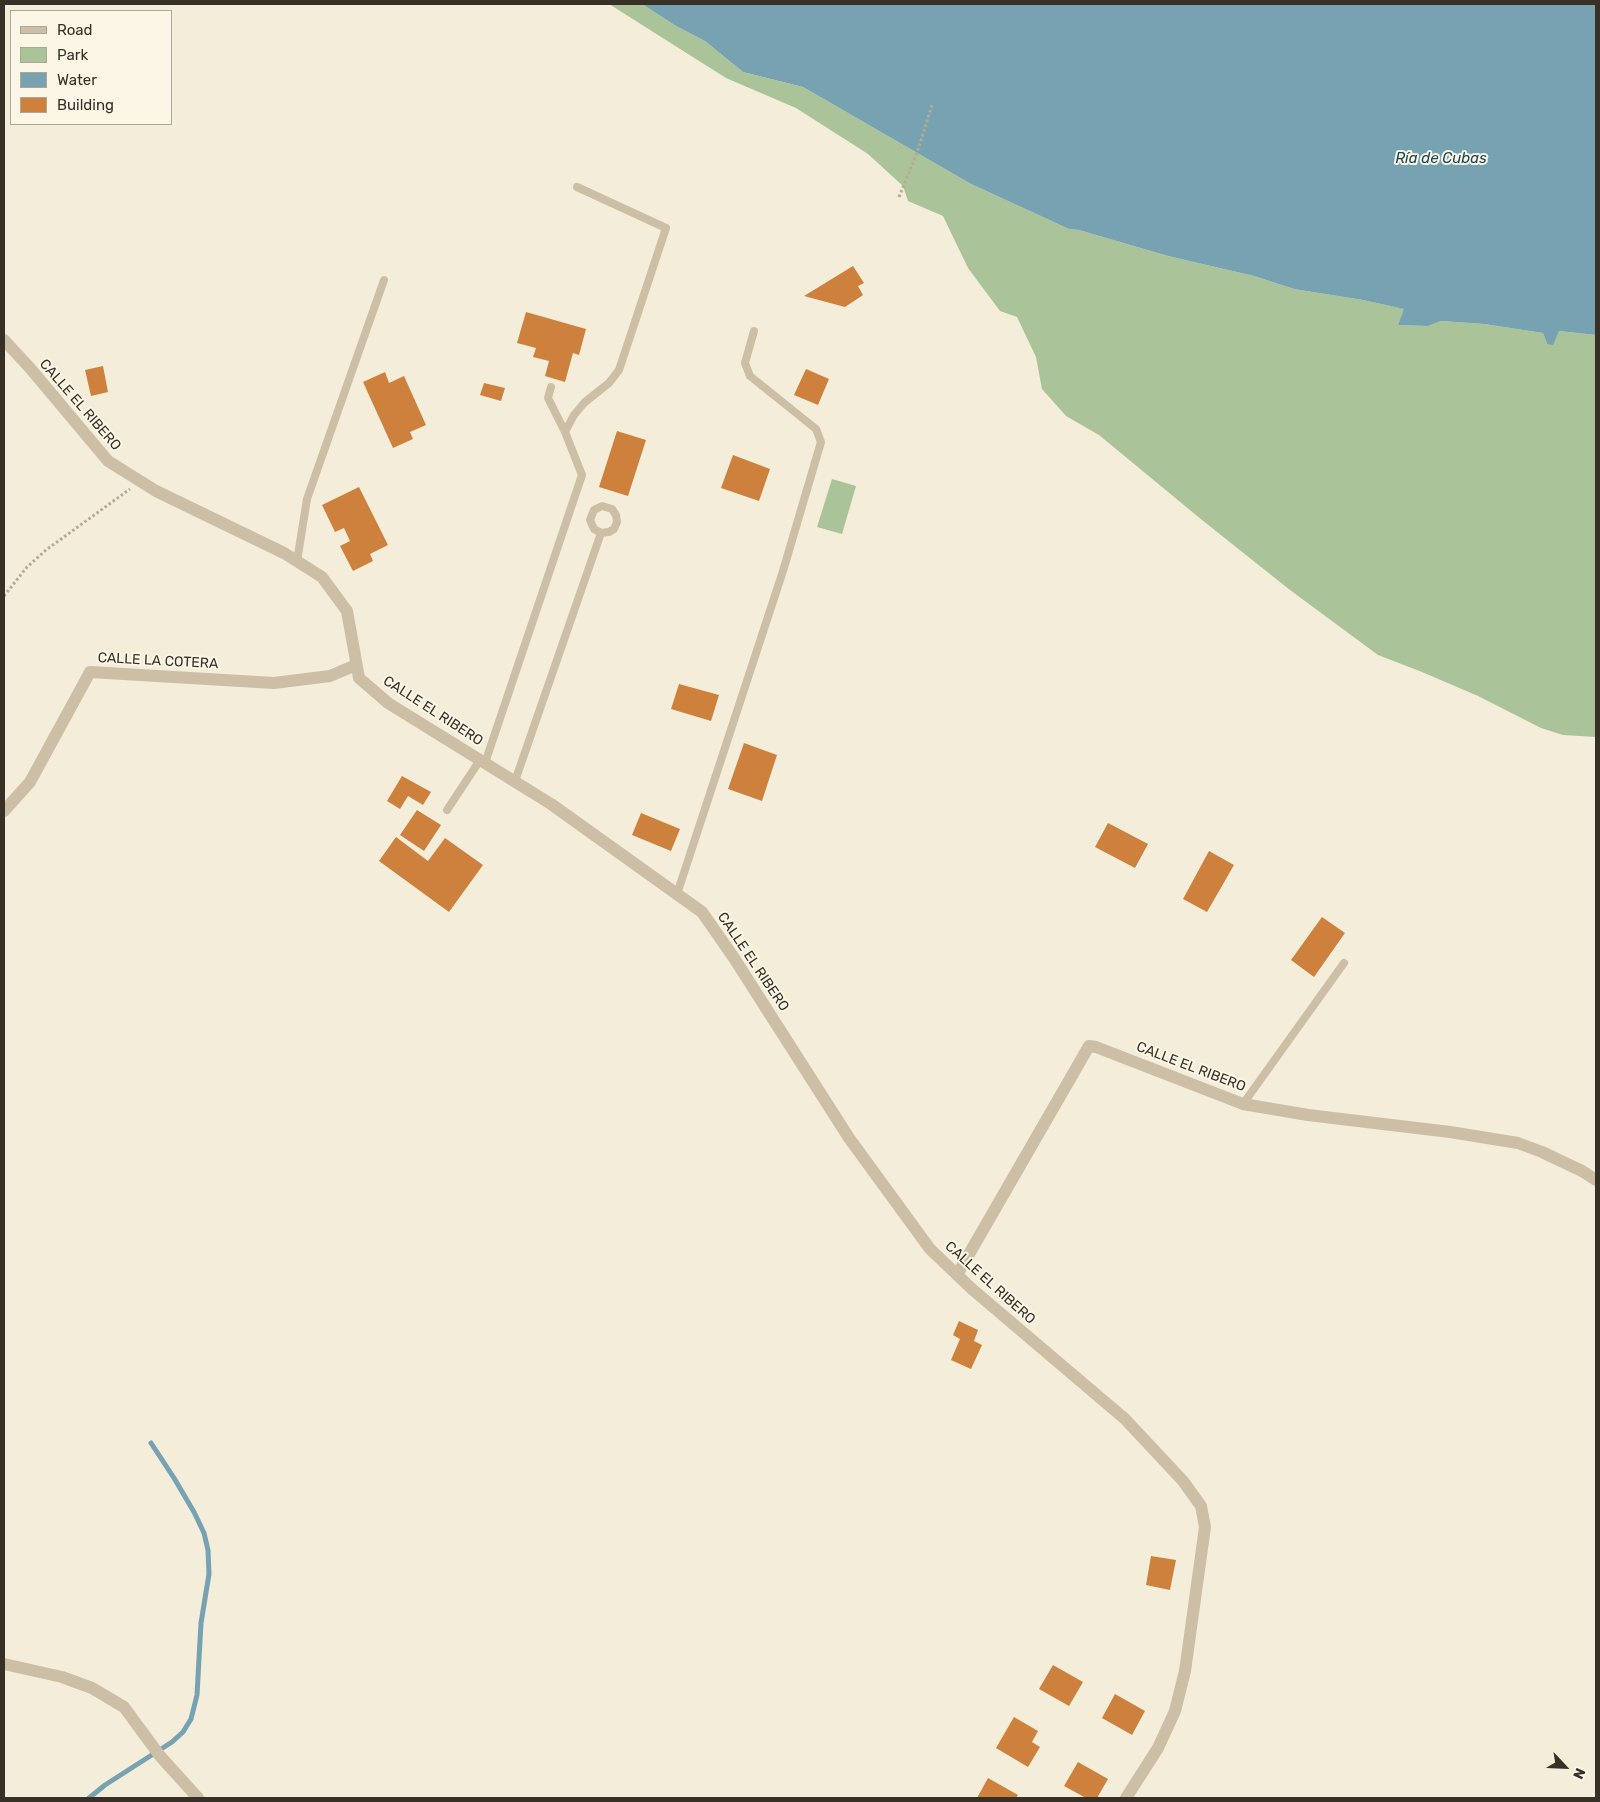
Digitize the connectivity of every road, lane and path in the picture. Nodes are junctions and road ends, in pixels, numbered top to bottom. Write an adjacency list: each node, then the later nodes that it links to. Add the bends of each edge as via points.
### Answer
1 (932, 106): 3 (path)
2 (577, 187): 8 (lane, via 666,228 619,370 609,383 585,402)
3 (899, 196)
4 (384, 280): 11 (lane, via 307,499)
5 (754, 331): 18 (lane, via 745,363 750,376 816,429 821,442 783,571)
6 (4, 340): 9 (street, CALLE EL RIBERO, via 108,461)
7 (551, 387): 8 (lane, via 548,398)
8 (565, 432): 14 (lane, via 582,475)
9 (140, 481): 11 (street, CALLE EL RIBERO); 12 (path, via 46,550 27,567)
10 (601, 533): 15 (lane)
11 (296, 561): 13 (street, CALLE EL RIBERO, via 322,577 347,611)
12 (4, 596)
13 (356, 665): 14 (street, CALLE EL RIBERO, via 359,678 388,703); 17 (street, CALLE LA COTERA, via 330,676 274,683 90,672 30,782)
14 (483, 761): 15 (street, CALLE EL RIBERO); 16 (lane)
15 (515, 781): 18 (street, CALLE EL RIBERO)
16 (447, 810)
17 (4, 811)
18 (677, 894): 22 (street, CALLE EL RIBERO, via 702,912 849,1138 930,1249)
19 (1344, 963): 20 (lane)
20 (1243, 1104): 21 (street, CALLE EL RIBERO, via 1518,1144 1542,1152); 22 (street, CALLE EL RIBERO, via 1089,1046)
21 (1596, 1180)
22 (957, 1275): 25 (street, CALLE EL RIBERO, via 1125,1419 1183,1481 1201,1506 1205,1527 1185,1671 1175,1711)
23 (4, 1664): 24 (street, via 62,1677 92,1688 124,1707 160,1756)
24 (198, 1798)
25 (1126, 1798)

